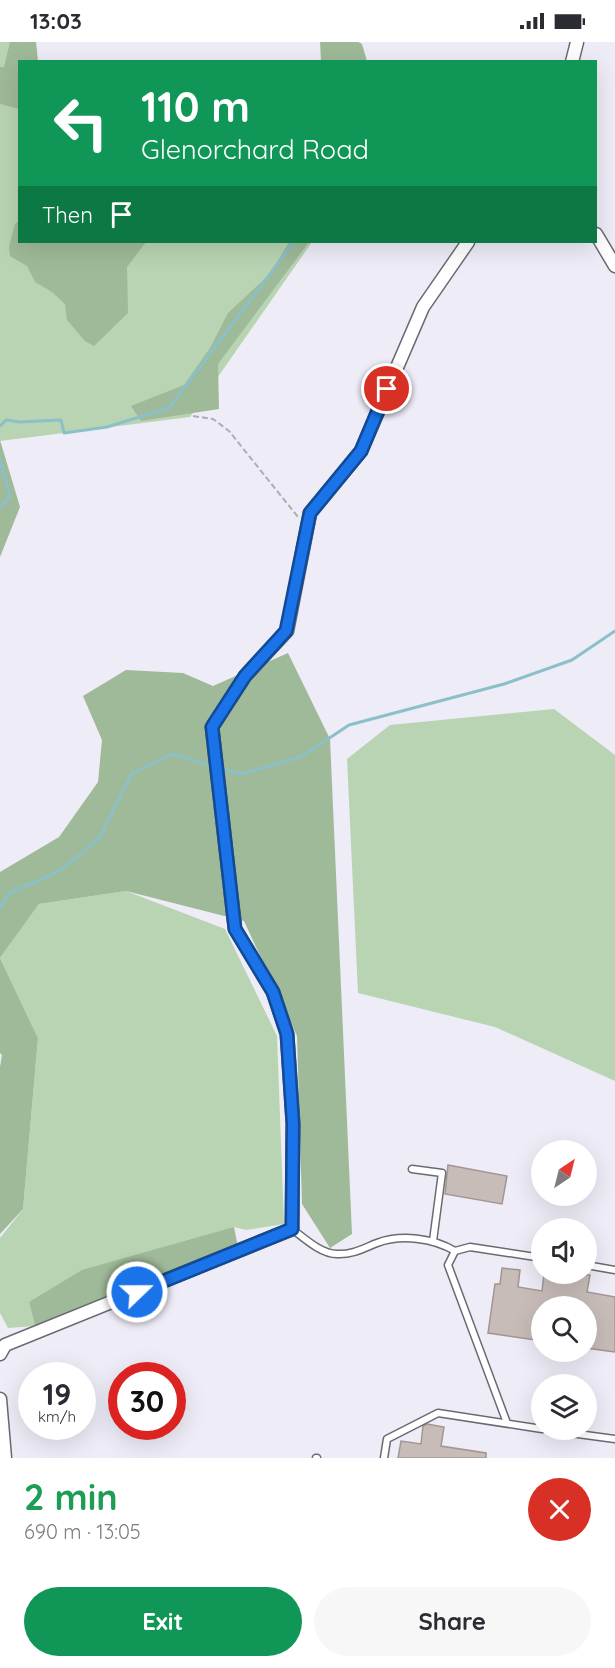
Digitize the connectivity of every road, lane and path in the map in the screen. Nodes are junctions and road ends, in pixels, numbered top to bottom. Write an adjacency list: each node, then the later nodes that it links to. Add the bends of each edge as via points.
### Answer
1 (578, 42): 2 (street)
2 (573, 60)
3 (597, 236): 5 (street)
4 (467, 243): 7 (street, via 423,307 361,451 310,513)
5 (615, 266)
6 (193, 416): 7 (path, via 213,419 229,431 294,514)
7 (308, 525): 9 (street, via 286,631 245,676 212,727 235,929 273,992 287,1034 293,1124)
8 (412, 1169): 10 (lane, via 442,1173)
9 (292, 1229): 10 (lane, via 315,1246 335,1254 402,1238); 15 (street, via 5,1345)
10 (432, 1241): 11 (lane)
11 (455, 1251): 12 (lane, via 470,1247); 17 (lane, via 448,1265)
12 (531, 1256)
13 (597, 1267): 14 (lane)
14 (615, 1270)
15 (0, 1354)
16 (0, 1399): 21 (street)
17 (507, 1423): 18 (lane); 22 (lane, via 438,1413 387,1438)
18 (531, 1426)
19 (597, 1437): 20 (lane)
20 (615, 1439)
21 (5, 1458)
22 (384, 1458)

